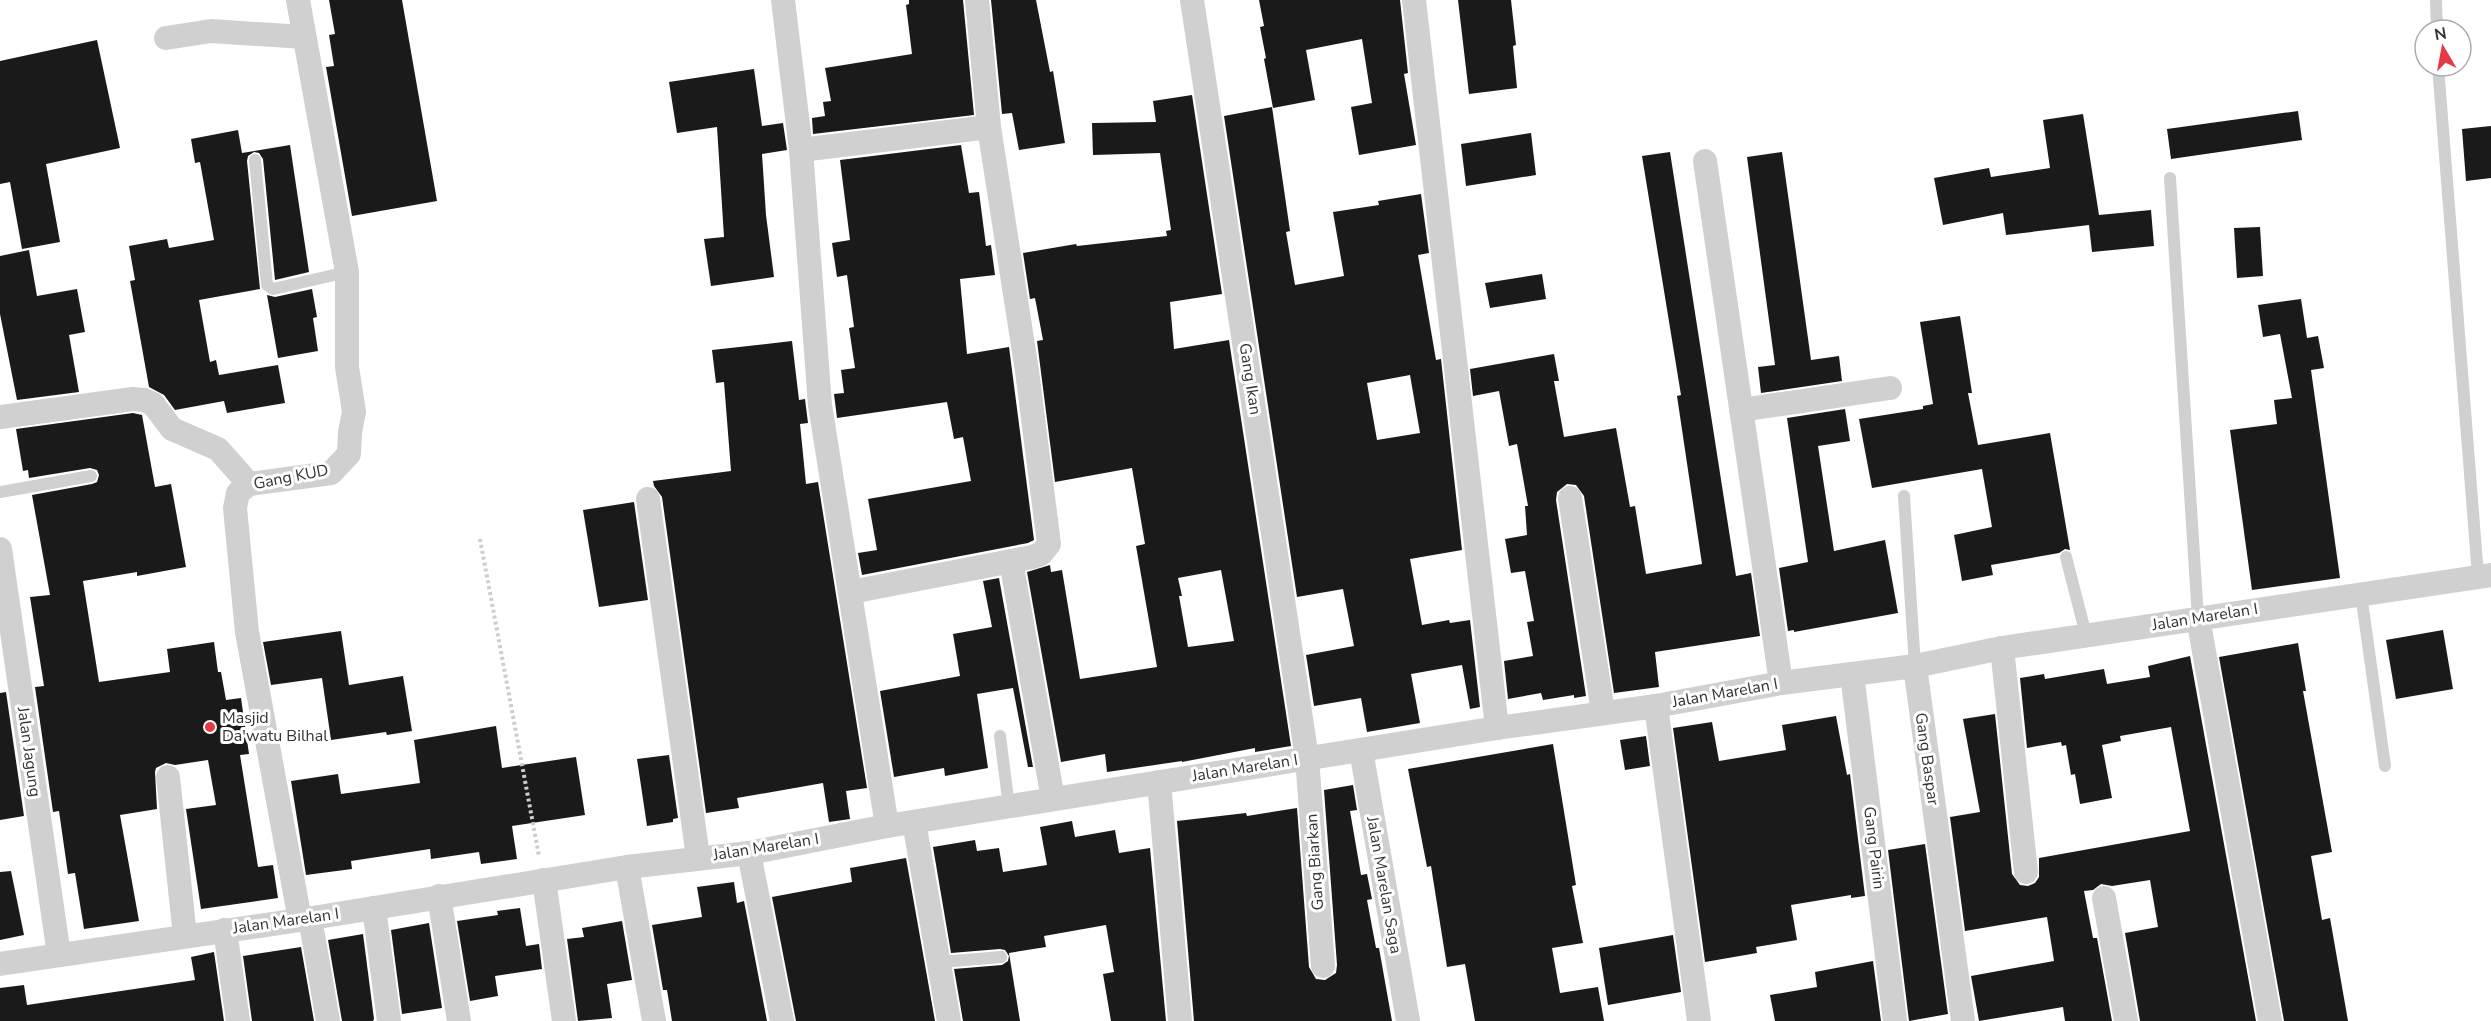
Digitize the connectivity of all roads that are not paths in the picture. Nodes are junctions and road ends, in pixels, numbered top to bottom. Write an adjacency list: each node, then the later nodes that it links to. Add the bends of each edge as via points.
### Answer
1 (298, 0): 8 (street, Gang KUD)
2 (783, 0): 12 (street)
3 (976, 0): 11 (street)
4 (1192, 0): 43 (street, Gang Ikan)
5 (1414, 0): 40 (street)
6 (2436, 0): 7 (lane)
7 (2437, 18)
8 (304, 37): 9 (street, via 211,31); 16 (street, Gang KUD)
9 (166, 38)
10 (2439, 78): 29 (lane)
11 (989, 127): 12 (street); 28 (street, via 1028,371 1049,544 1041,555)
12 (801, 150): 30 (street, via 820,405)
13 (255, 160): 16 (lane, via 267,285 273,290)
14 (1705, 161): 18 (street)
15 (2170, 178): 32 (lane)
16 (347, 272): 21 (street, Gang KUD, via 348,367 354,412 349,454 331,473)
17 (1890, 388): 18 (street)
18 (1741, 410): 37 (street)
19 (0, 417): 21 (street, via 144,400 153,404 172,429 218,449)
20 (91, 476): 22 (lane)
21 (249, 484): 59 (street, Gang KUD, via 238,493 235,508 247,632)
22 (0, 492)
23 (1904, 496): 35 (lane, Gang Baspar)
24 (1570, 498): 39 (street)
25 (648, 499): 52 (street)
26 (0, 549): 62 (street, Jalan Jagung)
27 (2066, 557): 33 (lane)
28 (1011, 561): 30 (street); 47 (street)
29 (2484, 575): 31 (street, Jalan Marelan I)
30 (851, 592): 50 (street)
31 (2361, 594): 32 (street, Jalan Marelan I); 44 (lane)
32 (2198, 618): 33 (street, Jalan Marelan I); 81 (street)
33 (2086, 635): 34 (street, Jalan Marelan I)
34 (2002, 648): 35 (street, Jalan Marelan I); 54 (street)
35 (1914, 666): 36 (street, Jalan Marelan I); 79 (street, Gang Baspar)
36 (1852, 674): 37 (street, Jalan Marelan I); 78 (street, Gang Pairin)
37 (1781, 683): 38 (street, Jalan Marelan I)
38 (1656, 706): 39 (street, Jalan Marelan I); 77 (street)
39 (1604, 712): 40 (street, Jalan Marelan I)
40 (1497, 728): 42 (street, Jalan Marelan I)
41 (1000, 736): 48 (lane)
42 (1361, 750): 43 (street, Jalan Marelan I); 76 (street, Jalan Marelan Saga)
43 (1307, 758): 46 (street, Jalan Marelan I); 66 (street, Gang Biarkan)
44 (2385, 766)
45 (168, 777): 61 (street)
46 (1159, 782): 47 (street, Jalan Marelan I); 75 (street)
47 (1053, 799): 48 (street, Jalan Marelan I)
48 (1009, 807): 49 (street, Jalan Marelan I)
49 (914, 822): 50 (street, Jalan Marelan I); 64 (street)
50 (887, 826): 51 (street, Jalan Marelan I)
51 (749, 853): 52 (street, Jalan Marelan I); 73 (street)
52 (698, 857): 53 (street, Jalan Marelan I)
53 (627, 867): 55 (street, Jalan Marelan I); 72 (street)
54 (2026, 872)
55 (544, 880): 56 (street, Jalan Marelan I); 71 (street)
56 (439, 896): 58 (street, Jalan Marelan I); 70 (street)
57 (2104, 898): 80 (street)
58 (375, 908): 59 (street, Jalan Marelan I); 69 (street)
59 (305, 919): 60 (street, Jalan Marelan I); 68 (street, Gang KUD)
60 (225, 930): 61 (street, Jalan Marelan I); 67 (street)
61 (185, 936): 62 (street, Jalan Marelan I)
62 (59, 955): 65 (street, Jalan Marelan I)
63 (1001, 957): 64 (lane)
64 (941, 962): 74 (street)
65 (0, 964)
66 (1323, 966)
67 (238, 1021)
68 (328, 1021)
69 (389, 1021)
70 (459, 1021)
71 (564, 1021)
72 (654, 1021)
73 (782, 1021)
74 (949, 1021)
75 (1180, 1021)
76 (1408, 1021)
77 (1699, 1021)
78 (1895, 1021)
79 (1963, 1021)
80 (2126, 1021)
81 (2270, 1021)

